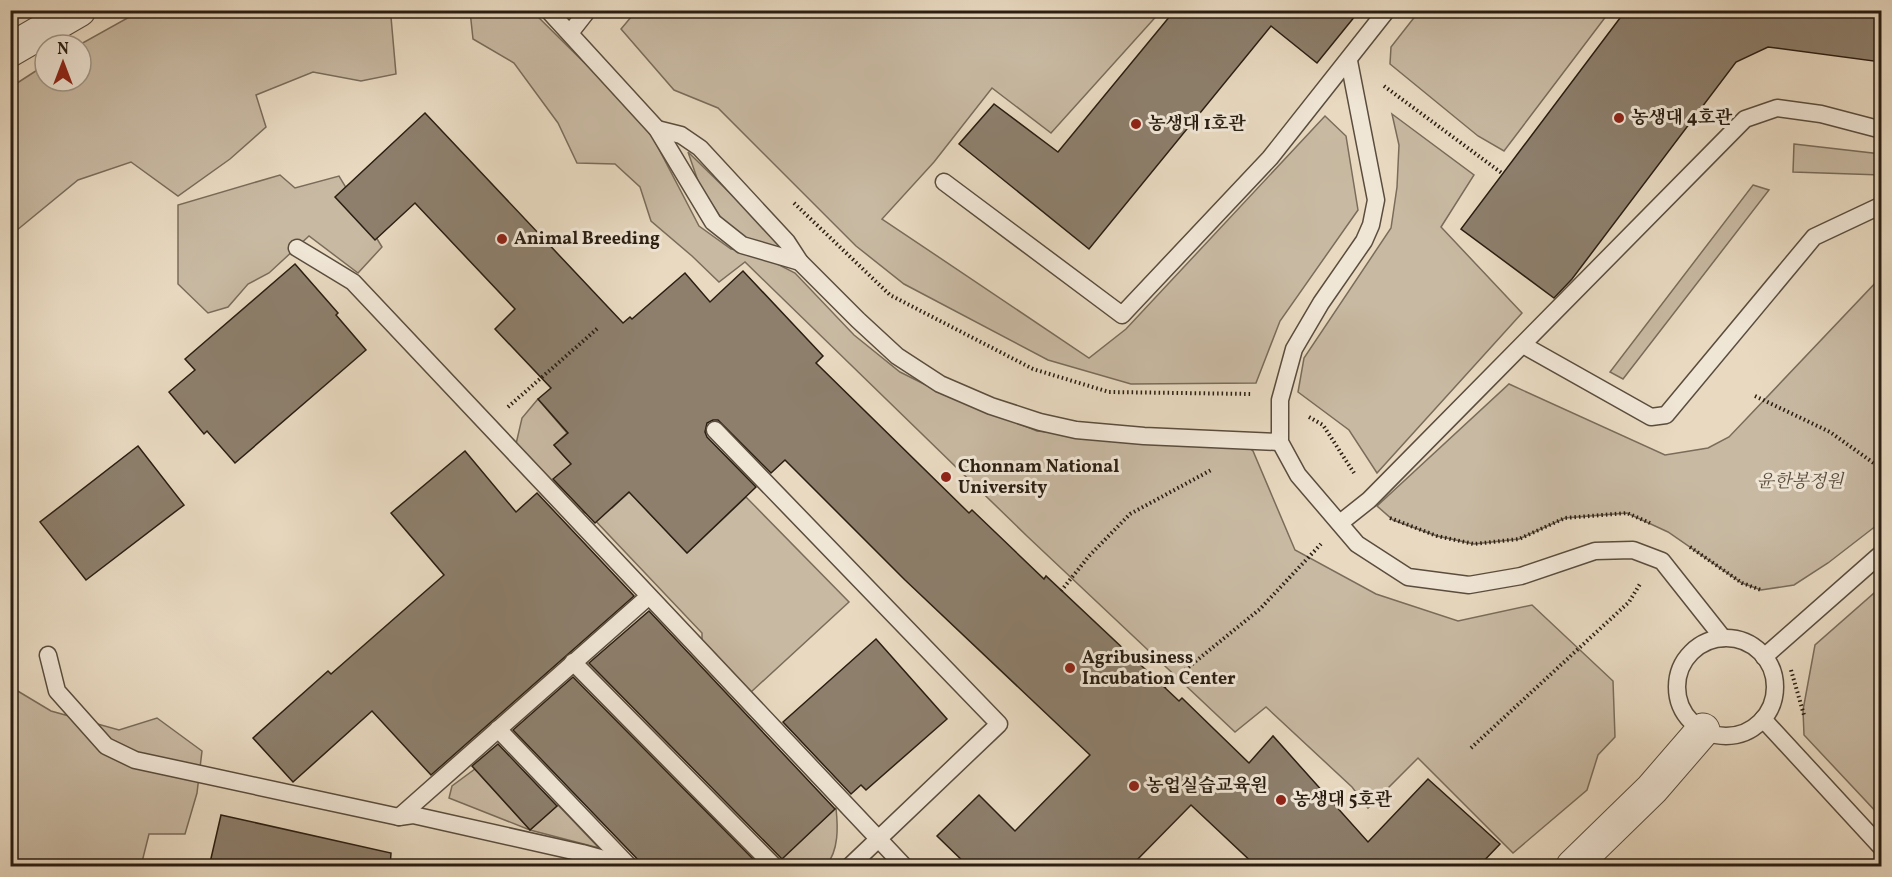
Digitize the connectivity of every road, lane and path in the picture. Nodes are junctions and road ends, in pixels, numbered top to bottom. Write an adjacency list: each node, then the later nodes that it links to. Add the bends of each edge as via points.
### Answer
1 (80, 10): 6 (street)
2 (548, 10): 5 (lane)
3 (588, 10): 5 (lane)
4 (1387, 10): 7 (lane)
5 (570, 33): 8 (lane)
6 (10, 50)
7 (1349, 60): 10 (path); 11 (lane, via 1270,158 1122,315); 19 (lane, via 1376,200 1371,225 1294,349)
8 (657, 129): 15 (lane, via 681,135 700,148 787,242); 15 (lane, via 713,222 742,244)
9 (1881, 130): 17 (lane, via 1821,114 1777,108 1745,119)
10 (1503, 174)
11 (944, 182)
12 (789, 198): 19 (path, via 890,295 1033,369 1110,392 1251,394)
13 (1881, 205): 17 (lane, via 1814,237 1666,415 1652,417)
14 (297, 248): 20 (lane, via 353,282)
15 (800, 262): 22 (lane, via 897,357 940,384 991,406 1076,430)
16 (598, 328): 20 (path)
17 (1523, 345): 25 (lane)
18 (1755, 396): 24 (path, via 1830,432)
19 (1280, 400): 22 (lane); 25 (path, via 1323,425)
20 (488, 426): 32 (lane)
21 (715, 430): 44 (lane, via 999,724)
22 (1280, 442): 26 (lane, via 1298,475)
23 (1216, 467): 31 (path, via 1130,514)
24 (1881, 469)
25 (1369, 500): 26 (lane); 27 (path, via 1393,520 1474,544 1519,538 1565,518 1627,513)
26 (1340, 524): 34 (lane, via 1357,544 1408,577 1469,585 1521,576 1595,551 1633,550 1662,561); 38 (path, via 1260,609)
27 (1653, 524)
28 (1682, 540): 30 (path, via 1742,583)
29 (1881, 553): 36 (lane)
30 (1761, 590)
31 (1061, 591)
32 (648, 597): 37 (lane); 44 (lane)
33 (1629, 602): 42 (path)
34 (1724, 638): 36 (lane, via 1753,646); 41 (lane, via 1695,648 1679,673 1679,703 1686,716)
35 (48, 655): 43 (lane, via 57,691 106,746 135,760)
36 (1764, 657): 39 (lane, via 1775,688)
37 (573, 662): 40 (lane); 47 (lane)
38 (1164, 687)
39 (1763, 719): 41 (lane, via 1738,734 1724,736); 45 (lane)
40 (498, 729): 43 (lane); 46 (lane)
41 (1703, 730): 52 (street, via 1652,789)
42 (1471, 748)
43 (399, 817): 46 (lane, via 413,816)
44 (877, 840): 48 (lane); 49 (lane)
45 (1881, 848)
46 (628, 866)
47 (774, 867)
48 (850, 867)
49 (904, 867)
50 (1166, 867): 51 (path)
51 (1174, 867)
52 (1573, 867)

